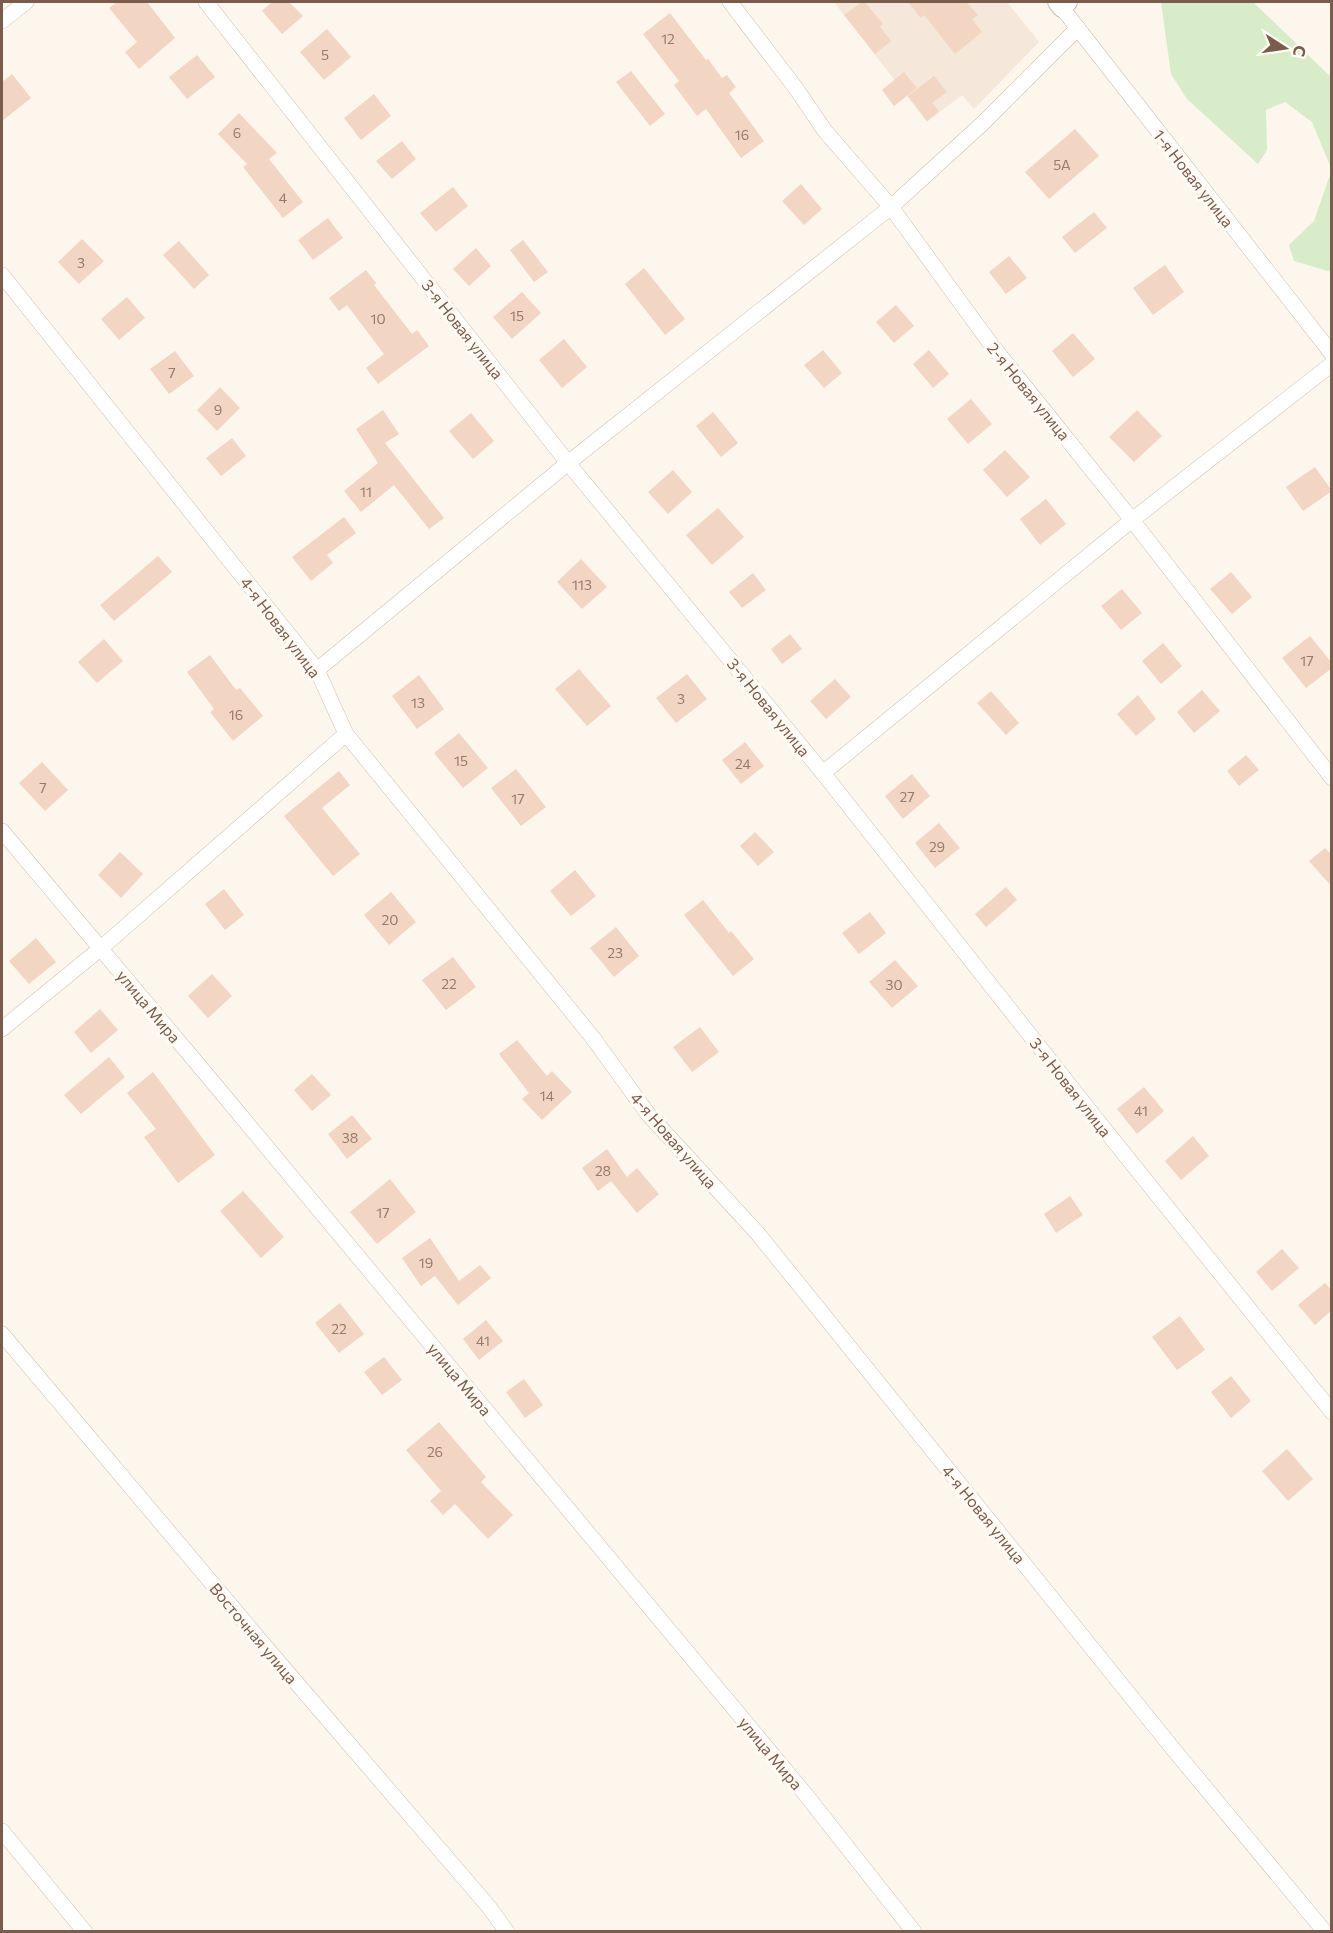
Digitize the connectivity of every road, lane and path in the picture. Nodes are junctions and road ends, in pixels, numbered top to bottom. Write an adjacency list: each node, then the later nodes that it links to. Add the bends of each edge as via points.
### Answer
1 (26, 2): 5 (street)
2 (206, 2): 11 (street, 3-я Новая улица)
3 (730, 2): 7 (street, 2-я Новая улица, via 825,131)
4 (1063, 4): 6 (street, 1-я Новая улица)
5 (2, 21)
6 (1078, 28): 7 (street); 9 (street, 1-я Новая улица)
7 (891, 207): 11 (street); 12 (street, 2-я Новая улица, via 990,343)
8 (2, 275): 13 (street, 4-я Новая улица)
9 (1332, 354)
10 (1332, 364): 12 (street)
11 (568, 464): 13 (street); 15 (street, 3-я Новая улица)
12 (1132, 520): 15 (street); 16 (street, 2-я Новая улица)
13 (317, 670): 14 (street, 4-я Новая улица)
14 (346, 734): 18 (street); 26 (street, 4-я Новая улица, via 593,1038 648,1114 759,1235)
15 (824, 773): 21 (street, 3-я Новая улица)
16 (1332, 778)
17 (2, 831): 18 (street, улица Мира)
18 (100, 949): 19 (street); 25 (street, улица Мира, via 806,1795)
19 (2, 1029)
20 (2, 1334): 24 (street, Восточная улица)
21 (1332, 1412)
22 (2, 1831): 23 (street)
23 (85, 1932)
24 (507, 1932)
25 (914, 1932)
26 (1325, 1932)

